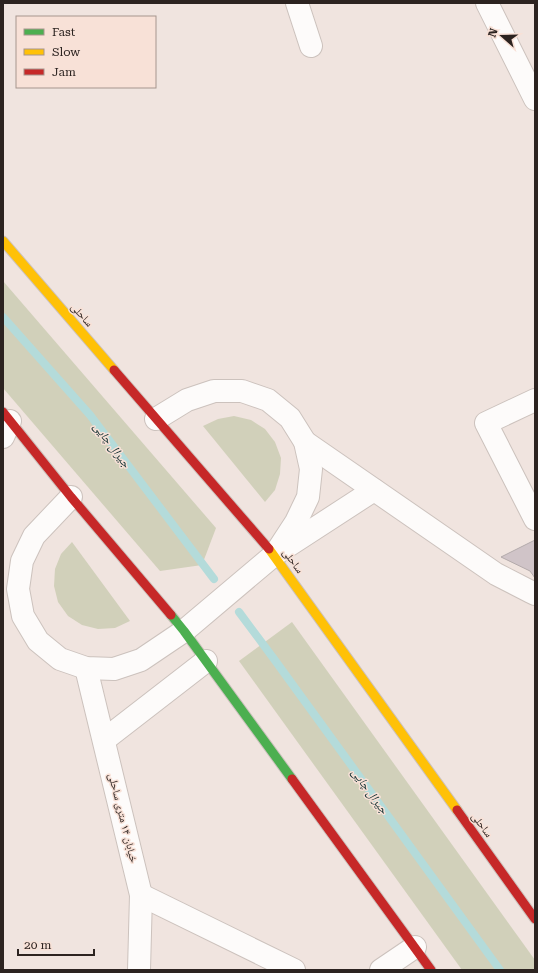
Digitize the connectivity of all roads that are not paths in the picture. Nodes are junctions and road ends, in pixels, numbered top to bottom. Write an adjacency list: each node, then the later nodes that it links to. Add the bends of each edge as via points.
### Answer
1 (297, 3): 3 (street)
2 (487, 3): 4 (street)
3 (311, 46)
4 (535, 99)
5 (3, 241): 7 (main road, ساحلی)
6 (535, 400): 12 (street, via 486,423)
7 (156, 419): 9 (street, via 187,400 210,392 242,391 268,400 285,413); 13 (main road, ساحلی)
8 (5, 424): 11 (main road)
9 (305, 442): 10 (street); 13 (street, via 311,470 308,498)
10 (374, 490): 13 (street); 15 (street, via 496,574)
11 (71, 497): 14 (street); 16 (main road)
12 (535, 519)
13 (274, 555): 16 (street); 21 (main road, ساحلی)
14 (12, 563): 18 (street, via 23,616 38,641 60,658)
15 (535, 594)
16 (184, 631): 17 (main road); 18 (street, via 141,660 114,669)
17 (206, 661): 19 (street); 22 (main road)
18 (86, 668): 19 (street, خیابان ۱۴ متری ساحلی)
19 (104, 740): 20 (street, خیابان ۱۴ متری ساحلی)
20 (142, 896): 23 (street, خیابان ۱۴ متری ساحلی); 24 (street)
21 (535, 919)
22 (415, 947): 25 (street); 26 (main road)
23 (138, 970)
24 (294, 970)
25 (381, 970)
26 (431, 970)

